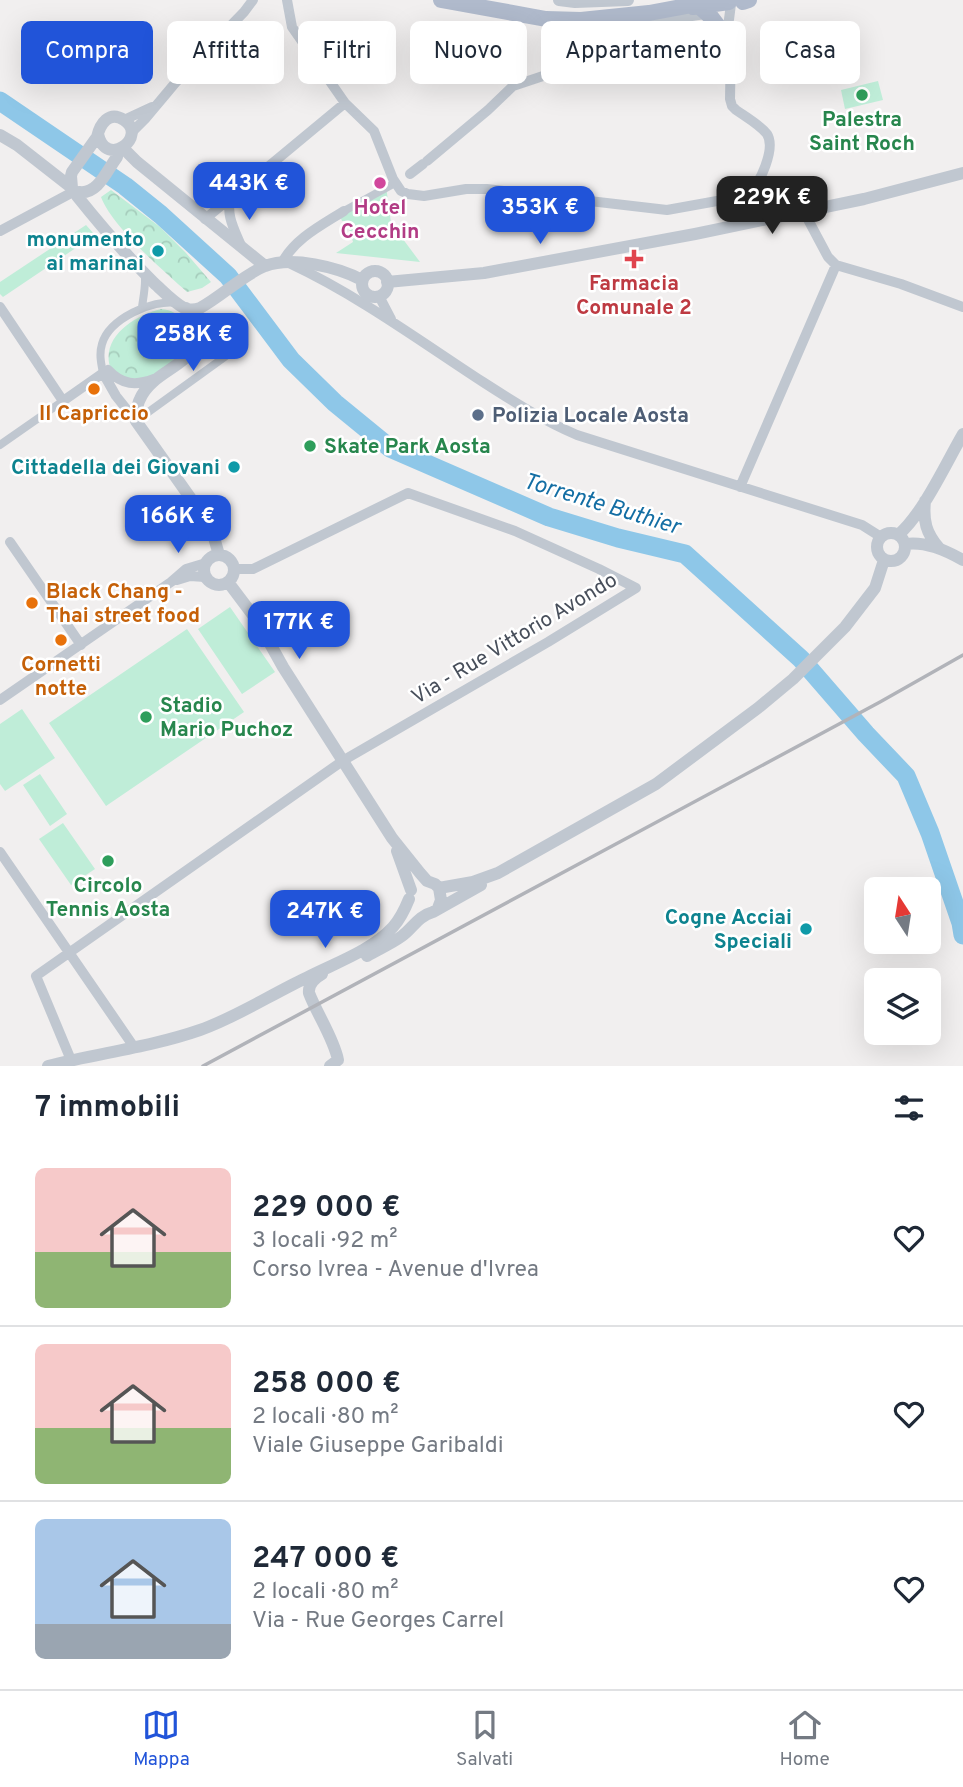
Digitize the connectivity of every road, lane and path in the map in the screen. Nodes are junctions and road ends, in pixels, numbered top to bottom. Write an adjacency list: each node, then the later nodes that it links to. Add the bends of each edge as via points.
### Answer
1 (253, 0): 14 (street)
2 (287, 0): 13 (street, via 292,27)
3 (441, 0): 8 (main road, via 546,19)
4 (559, 0): 5 (street)
5 (628, 0)
6 (738, 2): 7 (main road); 10 (street)
7 (698, 7): 8 (main road); 9 (main road)
8 (628, 21)
9 (712, 21)
10 (736, 21)
11 (541, 77): 21 (street, via 513,86)
12 (729, 84): 24 (street, via 732,106 771,141 755,186)
13 (345, 103): 21 (street, via 374,131); 23 (street)
14 (155, 106): 15 (street); 16 (street)
15 (124, 120): 16 (street); 18 (street, via 106,119)
16 (131, 133): 19 (street)
17 (0, 135): 22 (street)
18 (97, 137): 19 (street, via 105,147); 22 (street, via 72,172)
19 (118, 151): 22 (street, via 94,189); 27 (street)
20 (963, 173): 26 (street)
21 (403, 179): 24 (street, via 401,191 424,196 487,188 667,210); 25 (street)
22 (74, 191): 29 (street); 34 (street)
23 (232, 195): 27 (street); 30 (street, via 229,209)
24 (733, 202): 28 (street)
25 (344, 211): 31 (street, via 298,242 286,255)
26 (804, 212): 28 (street); 32 (street)
27 (205, 219): 30 (street)
28 (734, 226): 36 (street, via 484,273)
29 (0, 231)
30 (242, 248): 33 (street)
31 (286, 263): 33 (street); 35 (street, via 343,271); 42 (street)
32 (836, 265): 41 (street); 50 (street)
33 (265, 266): 38 (street, via 208,304 195,310)
34 (144, 273): 38 (street); 40 (street)
35 (362, 280): 36 (street, via 376,271); 37 (street, via 368,295)
36 (387, 282): 37 (street, via 386,291)
37 (379, 296): 42 (street)
38 (183, 306): 40 (street, via 162,303); 45 (street, via 194,326 194,344 188,355)
39 (0, 307): 46 (street)
40 (142, 307): 44 (street, via 105,337 100,357)
41 (963, 307)
42 (389, 319): 50 (street, via 551,424)
43 (237, 348): 47 (street)
44 (103, 373): 45 (street, via 108,370 135,384); 46 (street); 47 (street)
45 (161, 377): 47 (street, via 140,398)
46 (63, 401): 49 (street)
47 (136, 421): 56 (street, via 211,527)
48 (963, 434): 51 (street)
49 (0, 445)
50 (740, 487): 52 (street, via 862,525)
51 (925, 501): 53 (street); 55 (street, via 926,531)
52 (880, 537): 53 (street, via 889,533); 58 (street, via 876,549)
53 (902, 540): 55 (street); 58 (street, via 901,557)
54 (10, 542): 63 (street)
55 (939, 548): 57 (street)
56 (219, 555): 59 (street); 60 (street, via 229,559)
57 (963, 559)
58 (884, 560): 68 (street, via 875,587 845,627 774,696 656,784)
59 (206, 563): 61 (street); 62 (street, via 186,569)
60 (231, 575): 61 (street, via 224,584 213,584); 65 (street, via 283,667); 65 (street, Via - Rue Vittorio Avondo, via 253,569 408,493 515,531 636,588)
61 (205, 577): 62 (street)
62 (172, 582): 63 (street)
63 (81, 645): 64 (street)
64 (0, 700)
65 (344, 760): 66 (street); 74 (street)
66 (392, 838): 69 (street); 71 (street)
67 (0, 852): 74 (street)
68 (498, 873): 70 (street); 72 (street)
69 (427, 881): 70 (street); 71 (street, via 414,886)
70 (439, 888): 72 (street, via 442,900)
71 (410, 895): 72 (street, via 415,909); 73 (street, via 398,921)
72 (432, 911): 75 (street, via 393,942)
73 (385, 934): 75 (street, via 374,946 318,976); 76 (street)
74 (69, 953): 77 (street); 78 (street, via 36,976)
75 (311, 988): 76 (street); 80 (street, via 337,1053 338,1060)
76 (251, 1008): 77 (street, via 201,1030)
77 (134, 1047): 78 (street)
78 (71, 1060): 79 (street)
79 (48, 1066)
80 (330, 1066)

